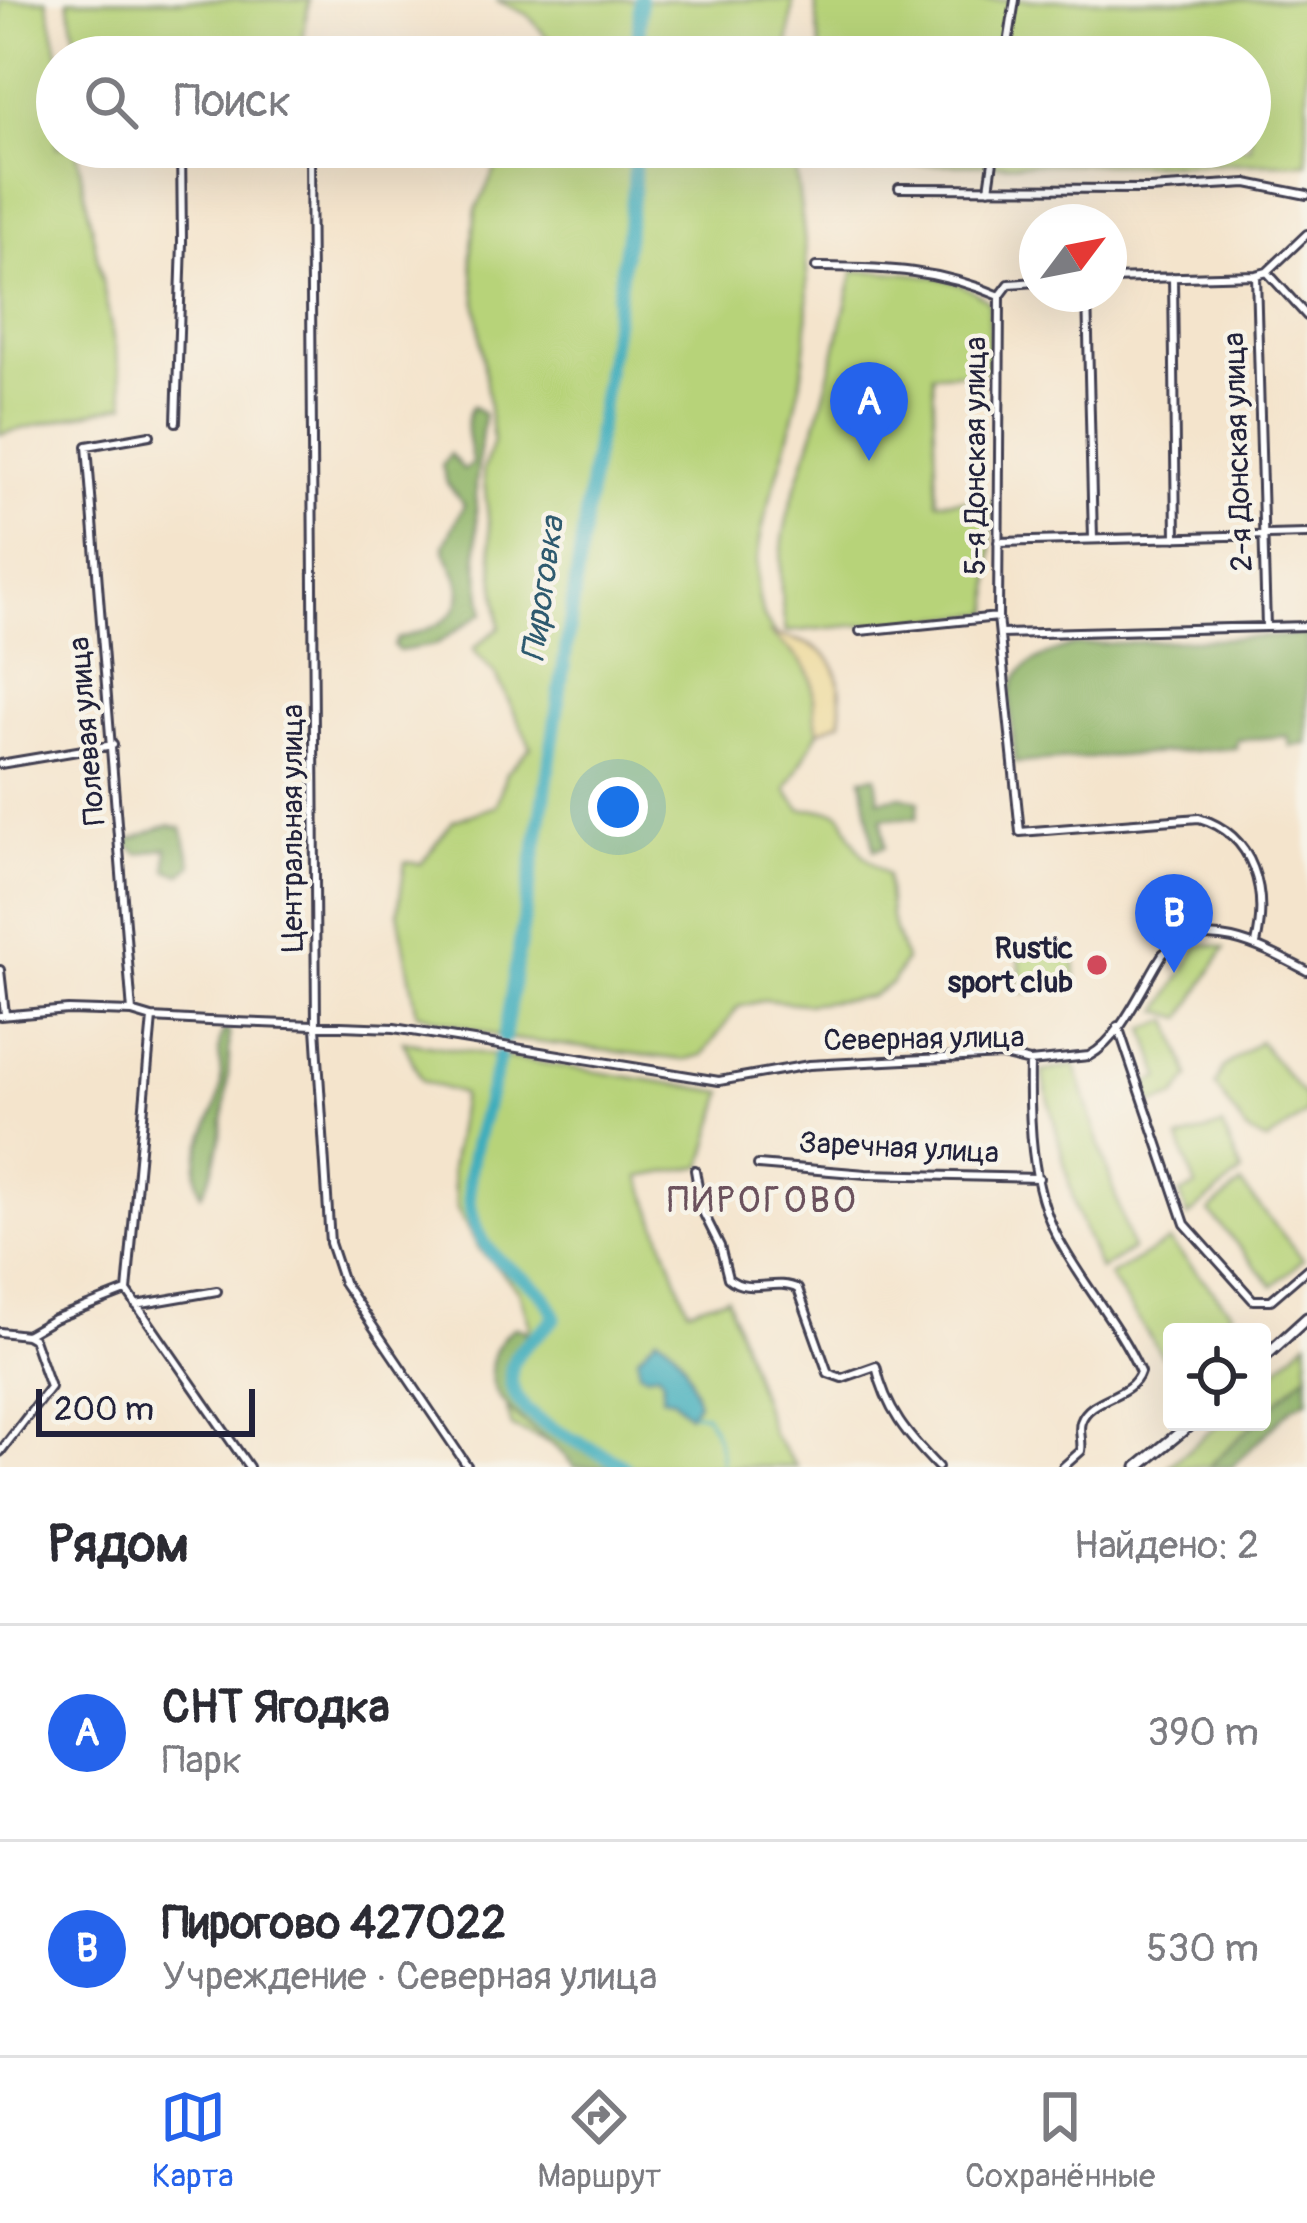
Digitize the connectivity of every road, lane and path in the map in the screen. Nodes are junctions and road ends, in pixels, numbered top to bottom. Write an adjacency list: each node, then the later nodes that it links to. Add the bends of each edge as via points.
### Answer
1 (1015, 0): 2 (street)
2 (1009, 36)
3 (181, 168): 19 (street)
4 (310, 168): 40 (street, Центральная улица)
5 (992, 168): 7 (street)
6 (899, 188): 7 (street)
7 (989, 189): 8 (street, via 1246,183)
8 (1307, 195)
9 (1307, 234): 11 (street)
10 (816, 267): 16 (street, via 910,268)
11 (1267, 272): 12 (street); 18 (street)
12 (1256, 275): 13 (street); 22 (street, 2-я Донская улица)
13 (1173, 277): 14 (street); 23 (street)
14 (1127, 278)
15 (1019, 283): 16 (street)
16 (1000, 296): 25 (street, 5-я Донская улица)
17 (1087, 312): 24 (street)
18 (1307, 316)
19 (176, 422)
20 (150, 435): 31 (street, Полевая улица, via 87,446)
21 (1307, 534): 22 (street)
22 (1266, 536): 23 (street); 28 (street, 2-я Донская улица)
23 (1175, 538): 24 (street)
24 (1093, 539): 25 (street)
25 (998, 542): 26 (street, 5-я Донская улица)
26 (998, 617): 29 (street); 30 (street, 5-я Донская улица)
27 (1307, 626): 28 (street)
28 (1266, 628): 30 (street)
29 (860, 631)
30 (1000, 634): 33 (street, 5-я Донская улица, via 1020,832 1209,821 1244,850 1259,878)
31 (113, 745): 32 (street); 36 (street, Полевая улица)
32 (0, 764)
33 (1256, 944): 35 (street, Северная улица); 39 (street, Северная улица, via 1198,937 1173,946)
34 (0, 970): 37 (street)
35 (1307, 971)
36 (132, 1012): 37 (street, Северная улица); 38 (street, Северная улица)
37 (2, 1015)
38 (152, 1018): 40 (street, Северная улица); 46 (street)
39 (1118, 1026): 41 (street, Северная улица, via 1089,1056); 45 (street, via 1186,1224 1253,1300 1271,1300)
40 (316, 1027): 41 (street, Северная улица, via 394,1028 719,1081 809,1065 1001,1055); 56 (street, Центральная улица, via 335,1266)
41 (1030, 1062): 44 (street)
42 (758, 1165): 44 (street, Заречная улица)
43 (695, 1170): 57 (street, via 728,1278 742,1288 798,1289 828,1373 842,1378 876,1366 895,1418)
44 (1039, 1178): 58 (street, via 1055,1234 1140,1372 1084,1415 1082,1451)
45 (1307, 1269)
46 (127, 1291): 48 (street); 51 (street)
47 (217, 1291): 48 (street)
48 (136, 1305): 55 (street)
49 (1307, 1318): 52 (main road)
50 (0, 1332): 51 (street)
51 (26, 1335): 54 (street, via 50,1388)
52 (1271, 1351)
53 (1182, 1431): 59 (main road)
54 (0, 1452)
55 (250, 1467)
56 (468, 1467)
57 (938, 1467)
58 (1063, 1467)
59 (1138, 1467)

